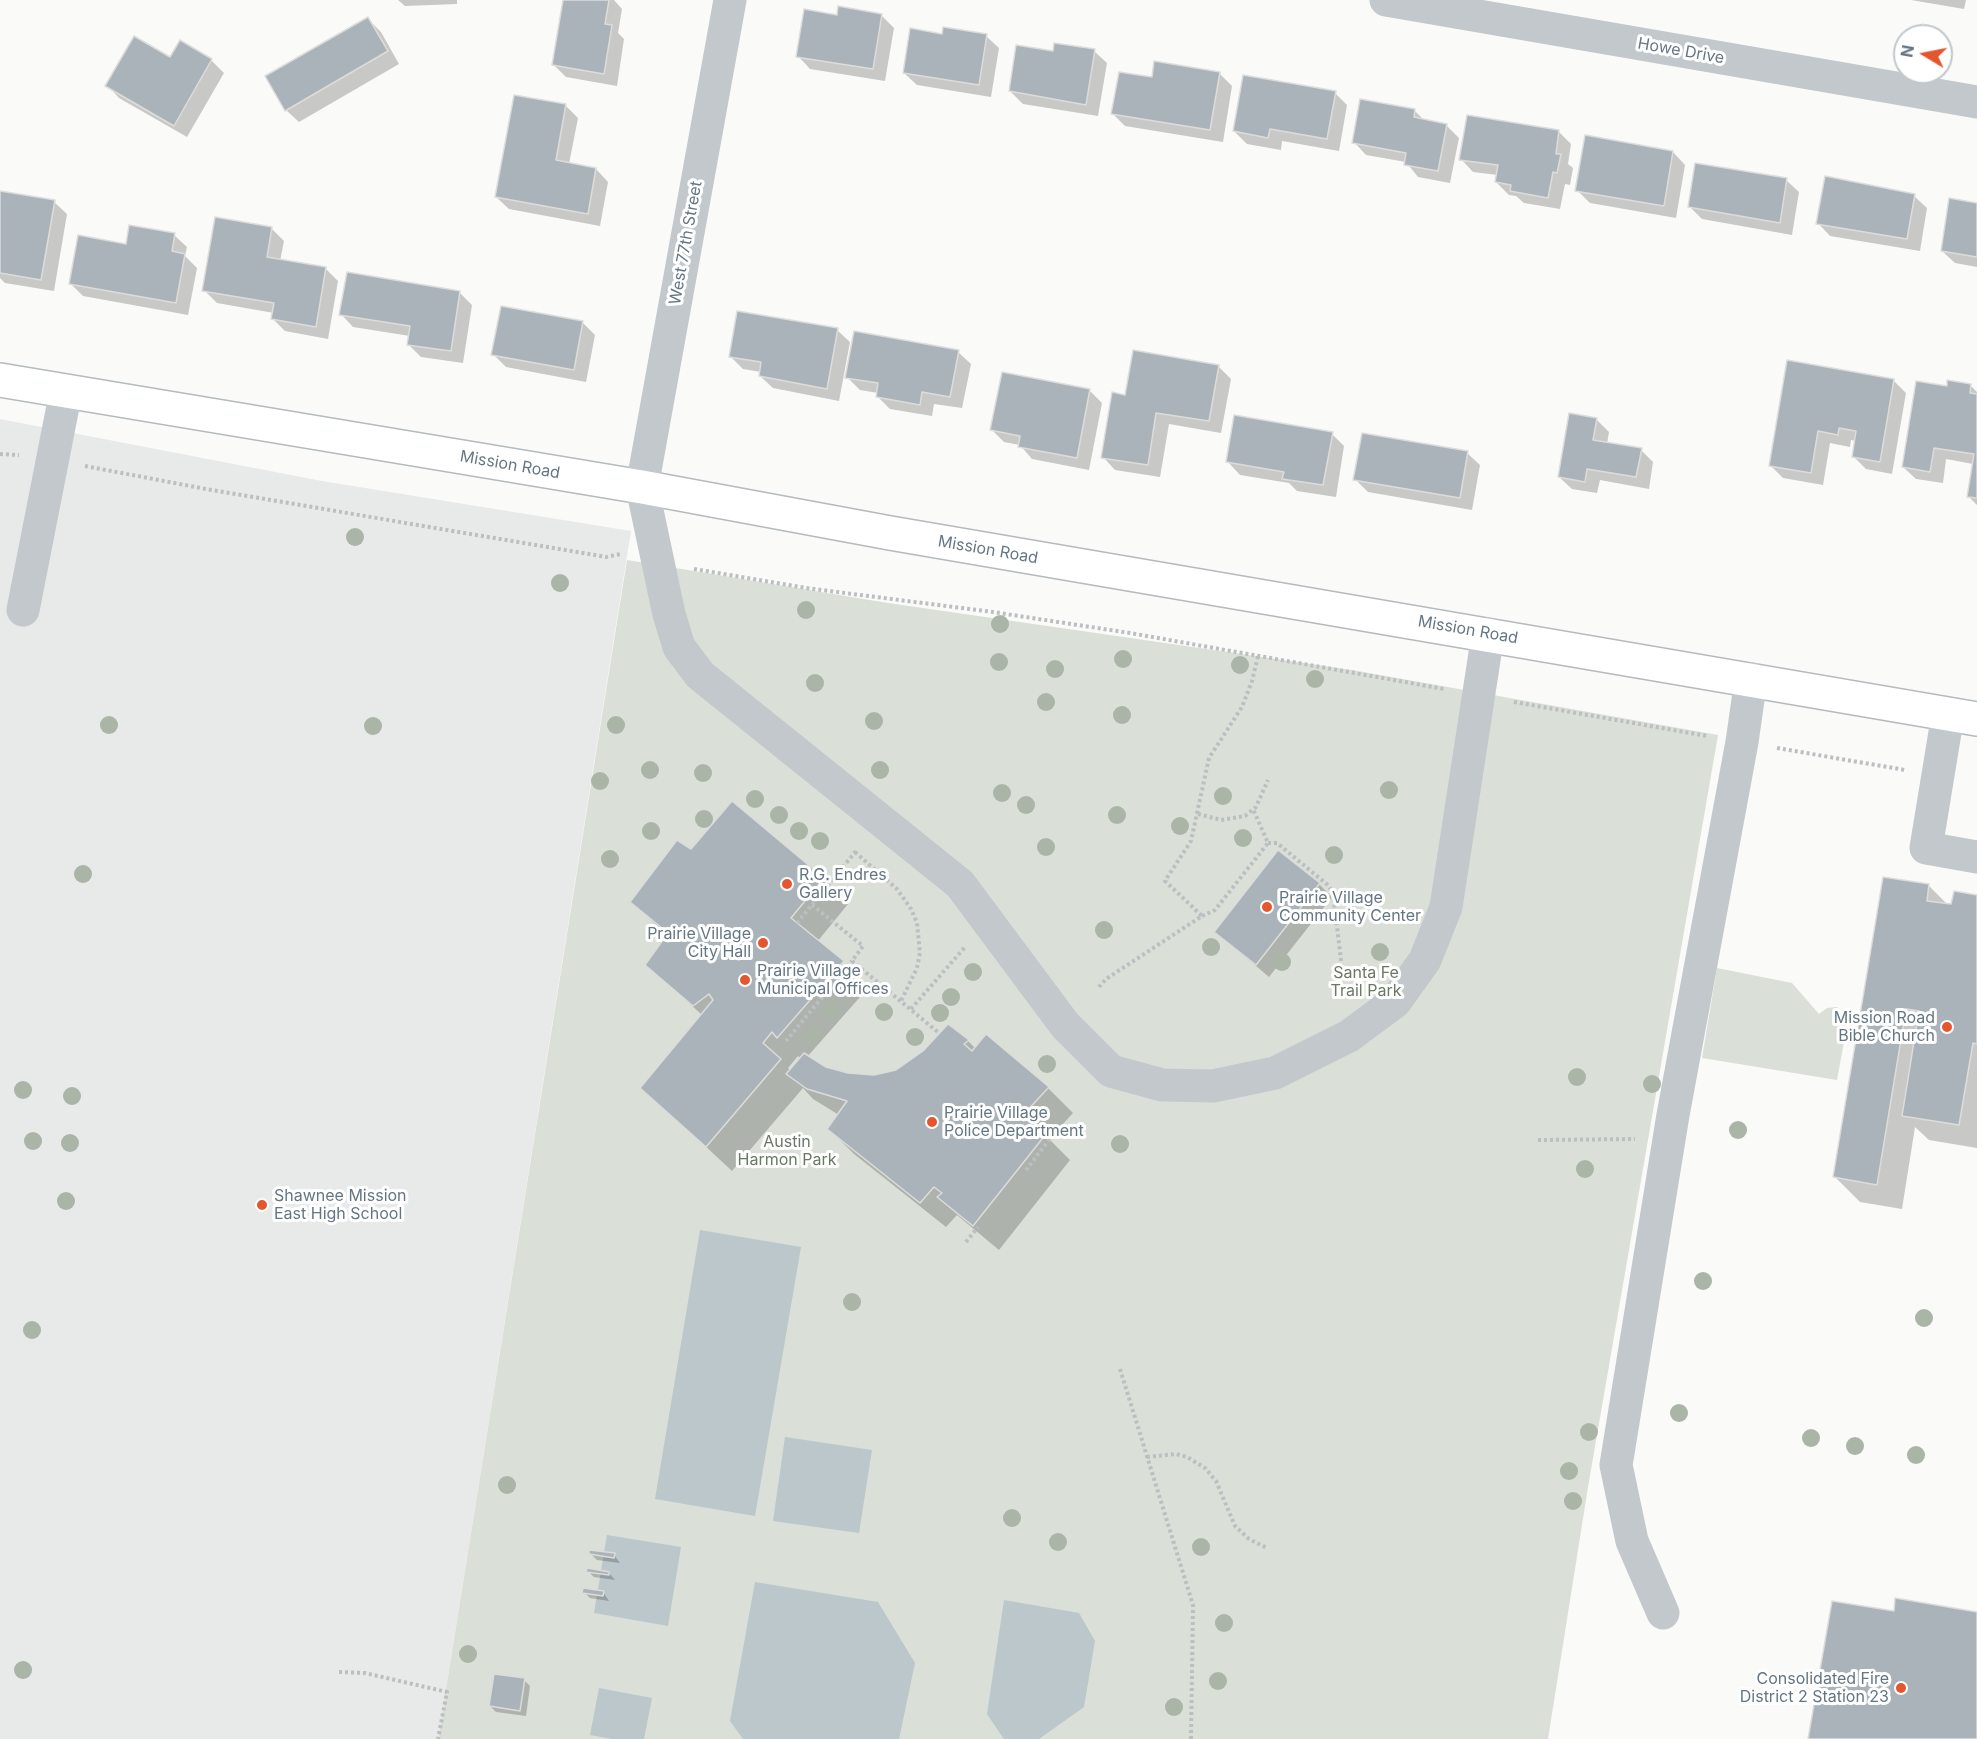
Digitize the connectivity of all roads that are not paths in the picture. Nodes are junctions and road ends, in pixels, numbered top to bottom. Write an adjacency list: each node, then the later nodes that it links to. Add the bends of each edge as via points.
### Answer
1 (730, 0): 6 (street, West 77th Street)
2 (1386, 0): 3 (street, Howe Drive)
3 (1977, 102)
4 (0, 380): 5 (main road, Mission Road)
5 (66, 391): 6 (main road, Mission Road); 7 (street)
6 (642, 487): 8 (main road, Mission Road); 8 (street, via 679,647 700,675 960,884 1061,1020 1111,1071 1161,1085 1213,1086 1275,1073 1349,1036 1395,1002 1425,960 1446,907)
7 (23, 609)
8 (1488, 634): 9 (main road, Mission Road)
9 (1750, 680): 10 (main road, Mission Road); 12 (street, via 1742,742 1672,1115 1616,1465 1632,1541)
10 (1963, 716): 11 (street, via 1926,848)
11 (1977, 857)
12 (1663, 1613)

